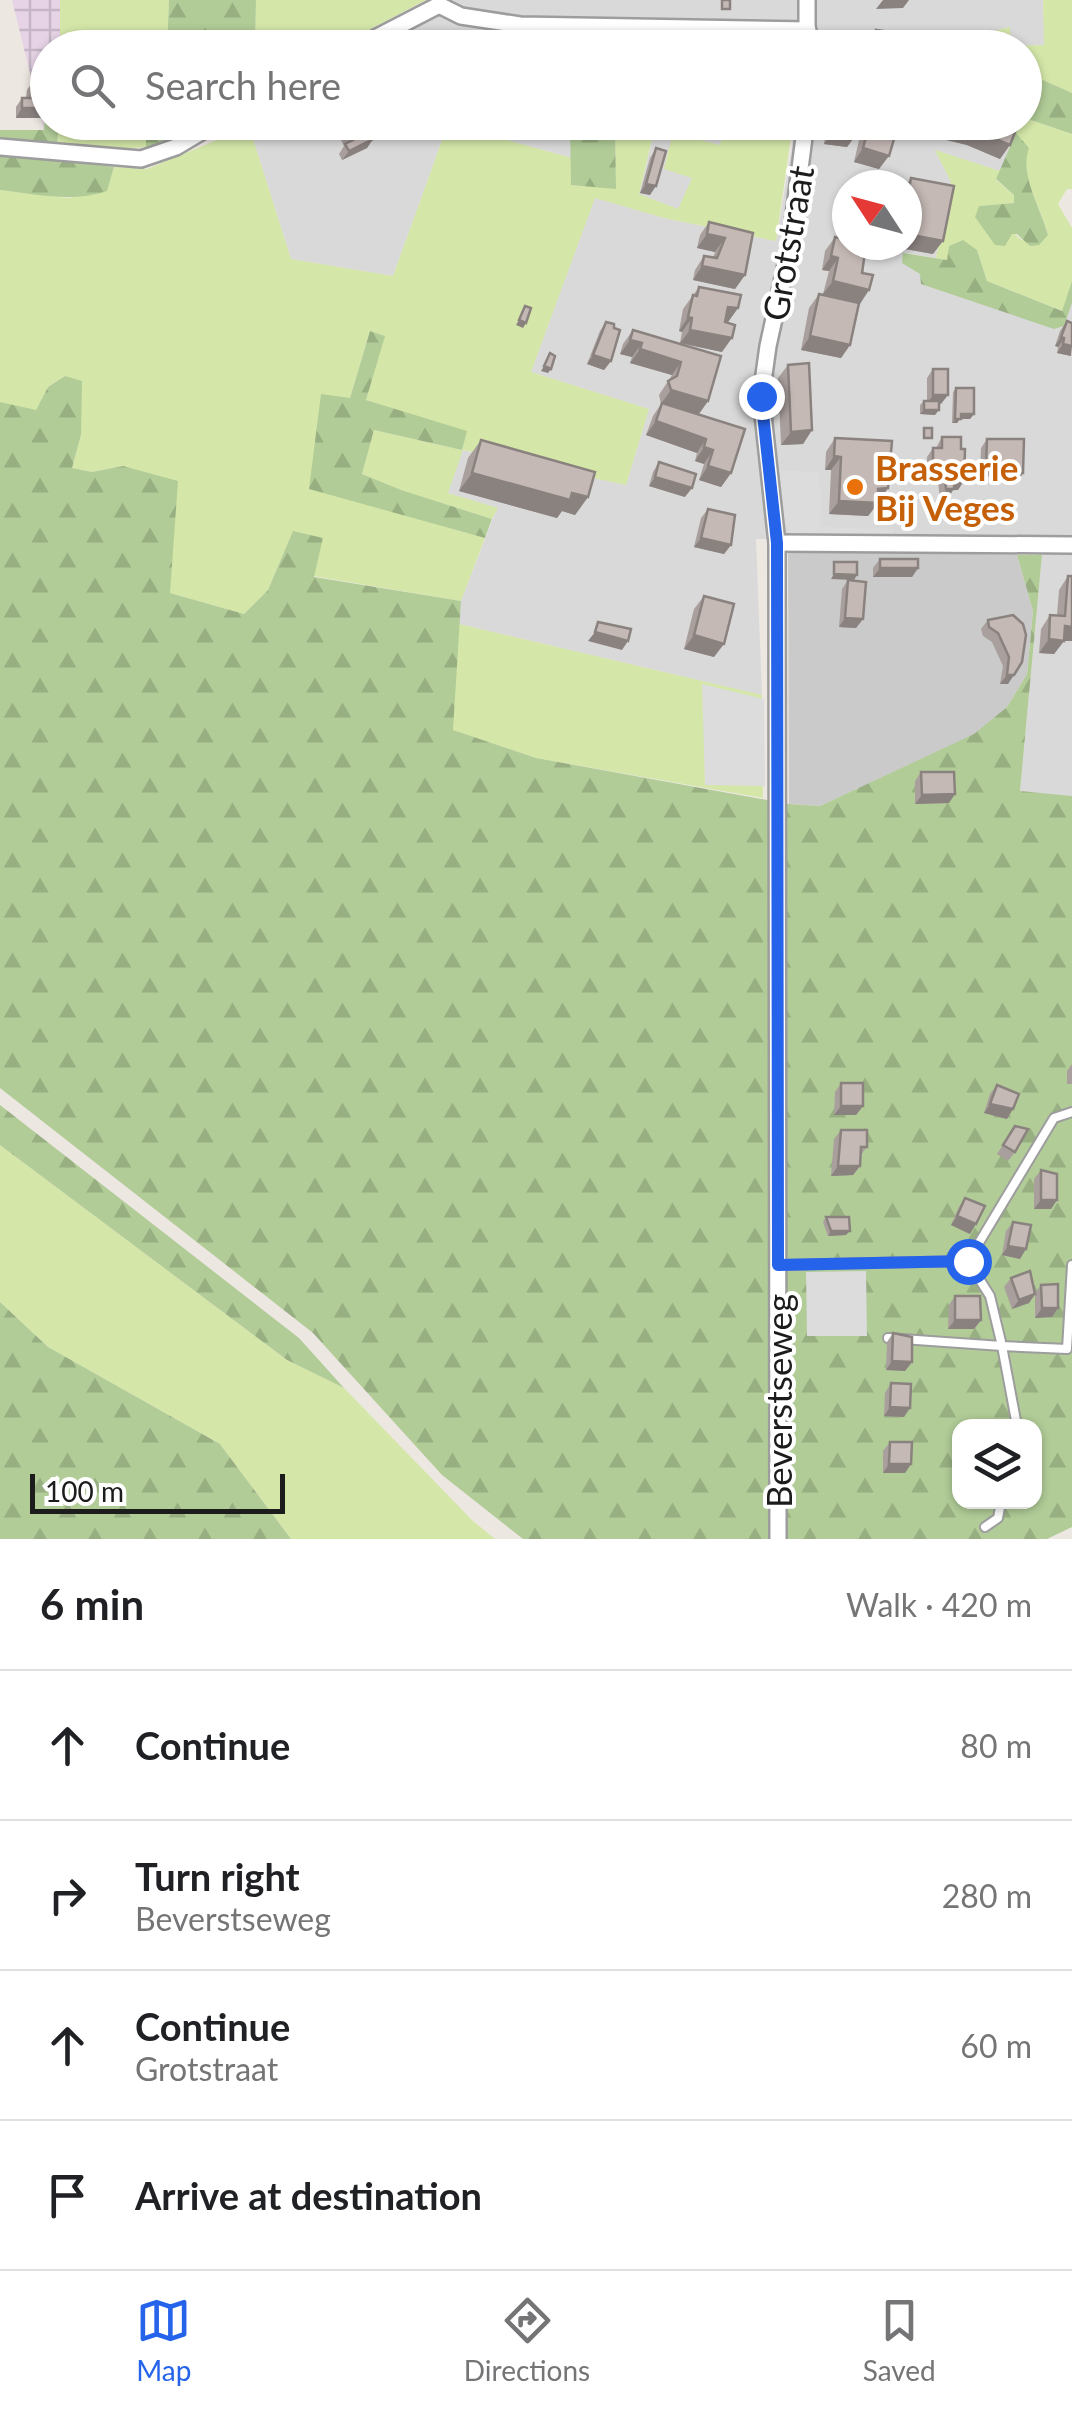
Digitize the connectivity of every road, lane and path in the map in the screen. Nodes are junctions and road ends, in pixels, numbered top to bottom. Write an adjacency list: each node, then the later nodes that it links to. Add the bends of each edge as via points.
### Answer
1 (807, 0): 4 (street)
2 (440, 2): 3 (street); 4 (street, via 461,16 520,25)
3 (389, 30)
4 (808, 30)
5 (188, 140): 7 (street, via 141,159)
6 (804, 140): 8 (street, Grotstraat, via 761,396)
7 (0, 147)
8 (777, 543): 9 (street); 12 (street, Beverstseweg)
9 (1072, 546)
10 (1072, 1112): 11 (lane, via 1054,1118)
11 (968, 1261): 12 (lane); 15 (lane, via 990,1296)
12 (778, 1265): 19 (street, Beverstseweg)
13 (1072, 1265): 15 (lane, via 1067,1349)
14 (888, 1338): 15 (lane)
15 (1002, 1346): 16 (lane)
16 (1016, 1419)
17 (1000, 1509): 18 (lane)
18 (985, 1527)
19 (778, 1539)

